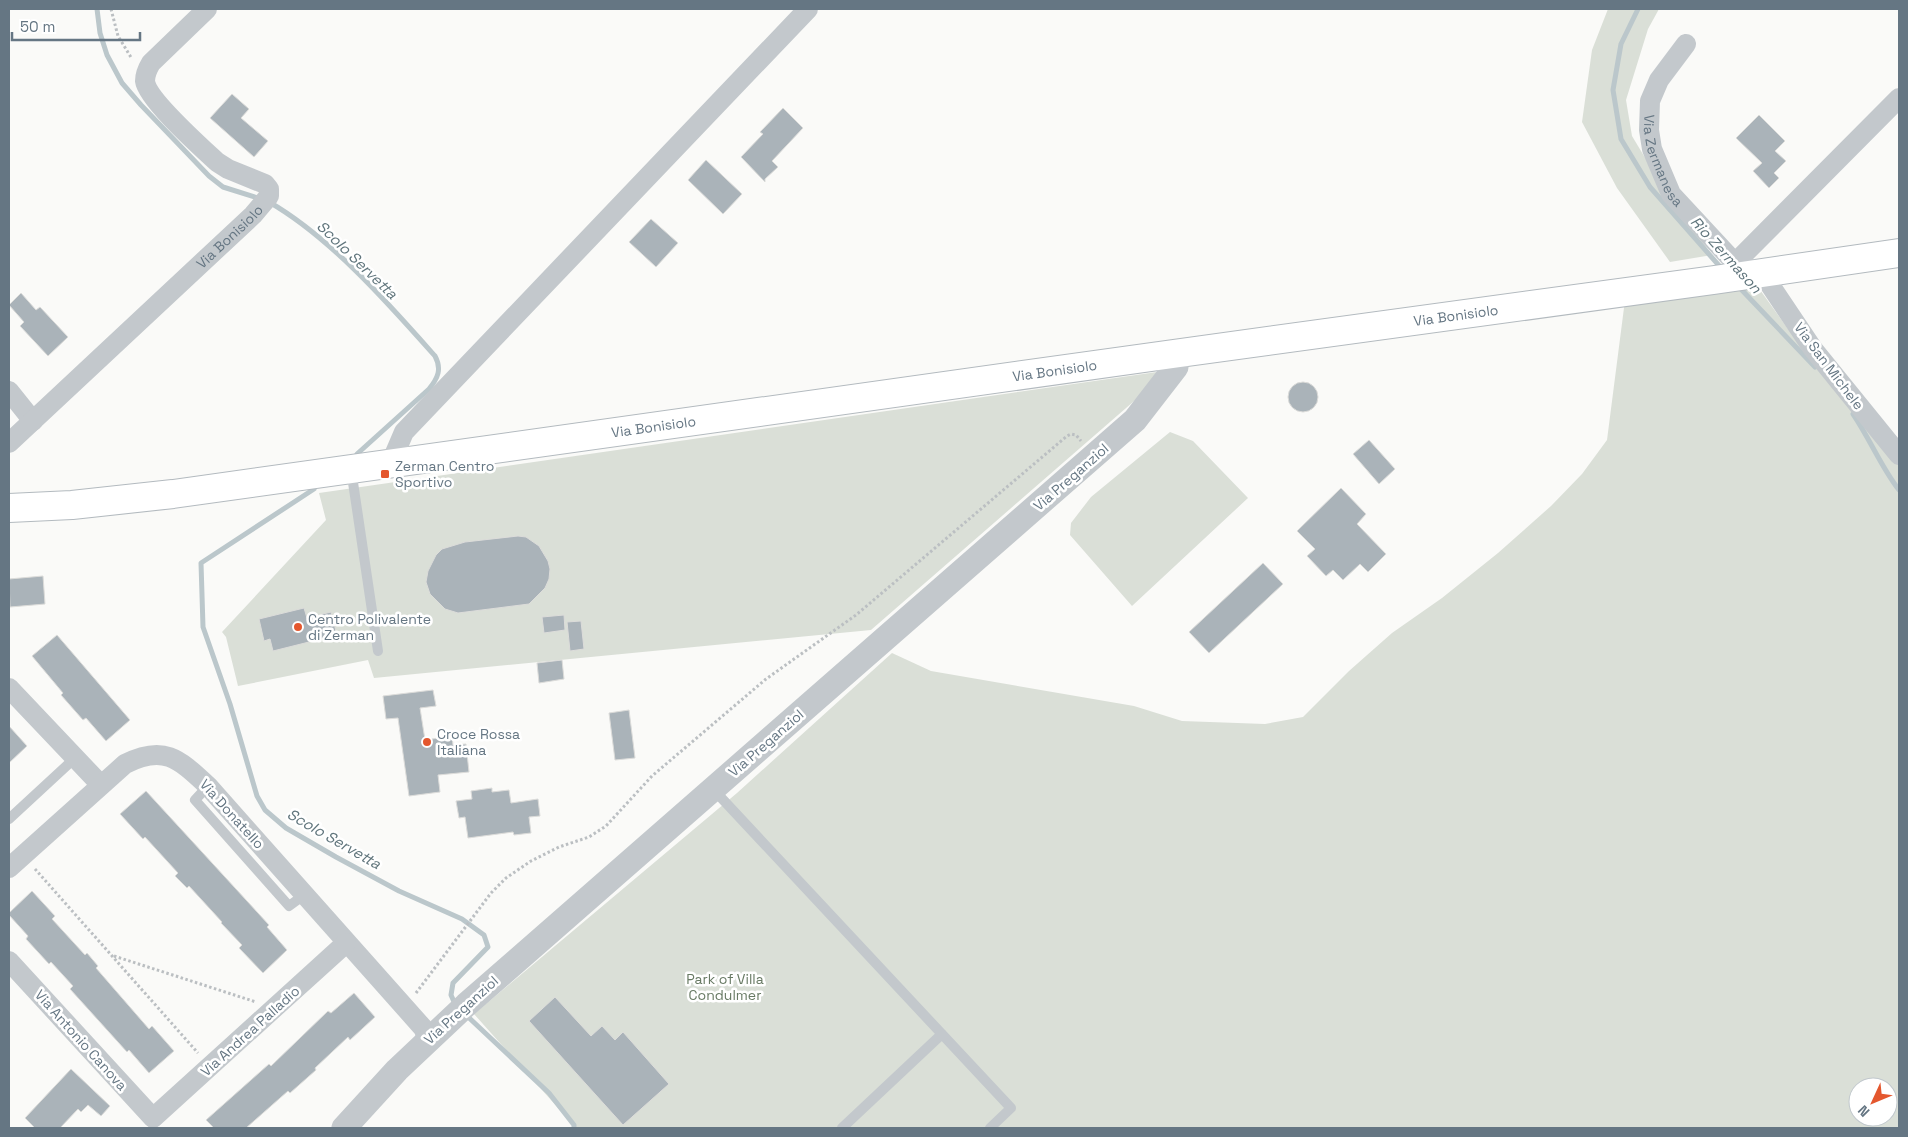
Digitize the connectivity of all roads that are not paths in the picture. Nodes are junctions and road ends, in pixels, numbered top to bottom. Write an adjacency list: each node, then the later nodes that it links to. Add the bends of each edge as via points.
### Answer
1 (207, 9): 11 (street, Via Bonisiolo, via 151,63 145,81 160,105 205,152 228,169 265,184 269,189 265,201)
2 (808, 9): 14 (street, via 404,432 395,453)
3 (1686, 44): 6 (street, Via Zermanesa, via 1659,80 1650,101 1652,149 1671,194)
4 (1899, 98): 6 (street)
5 (1899, 253): 7 (main road, Via Zermanesa)
6 (1735, 263): 7 (street, Via Zermanesa)
7 (1762, 273): 8 (main road, Via Zermanesa); 13 (street, Via San Michele, via 1813,349)
8 (1714, 280): 9 (main road, Via Bonisiolo)
9 (1173, 354): 14 (main road, Via Bonisiolo); 21 (street, Via Preganziol, via 1176,367 1135,420)
10 (9, 391): 11 (street)
11 (34, 420): 12 (street, Via Bonisiolo)
12 (9, 443)
13 (1899, 455)
14 (396, 462): 15 (main road, Via Bonisiolo)
15 (350, 468): 16 (main road, Via Bonisiolo, via 173,494); 17 (lane)
16 (9, 508)
17 (378, 651)
18 (9, 688): 19 (street)
19 (75, 758): 20 (street); 22 (lane)
20 (101, 786): 23 (street, Via Donatello); 24 (street, Via Donatello, via 125,764 139,757 155,754 185,764)
21 (713, 789): 26 (street, Via Preganziol, via 461,1010); 27 (lane)
22 (9, 819)
23 (16, 862)
24 (346, 943): 26 (street, Via Donatello); 28 (street, Via Andrea Palladio)
25 (9, 961): 28 (street, Via Antonio Canova)
26 (429, 1034): 29 (street, Via Preganziol)
27 (942, 1034): 30 (lane); 31 (lane, via 1011,1108)
28 (153, 1118)
29 (344, 1128)
30 (842, 1128)
31 (990, 1128)

